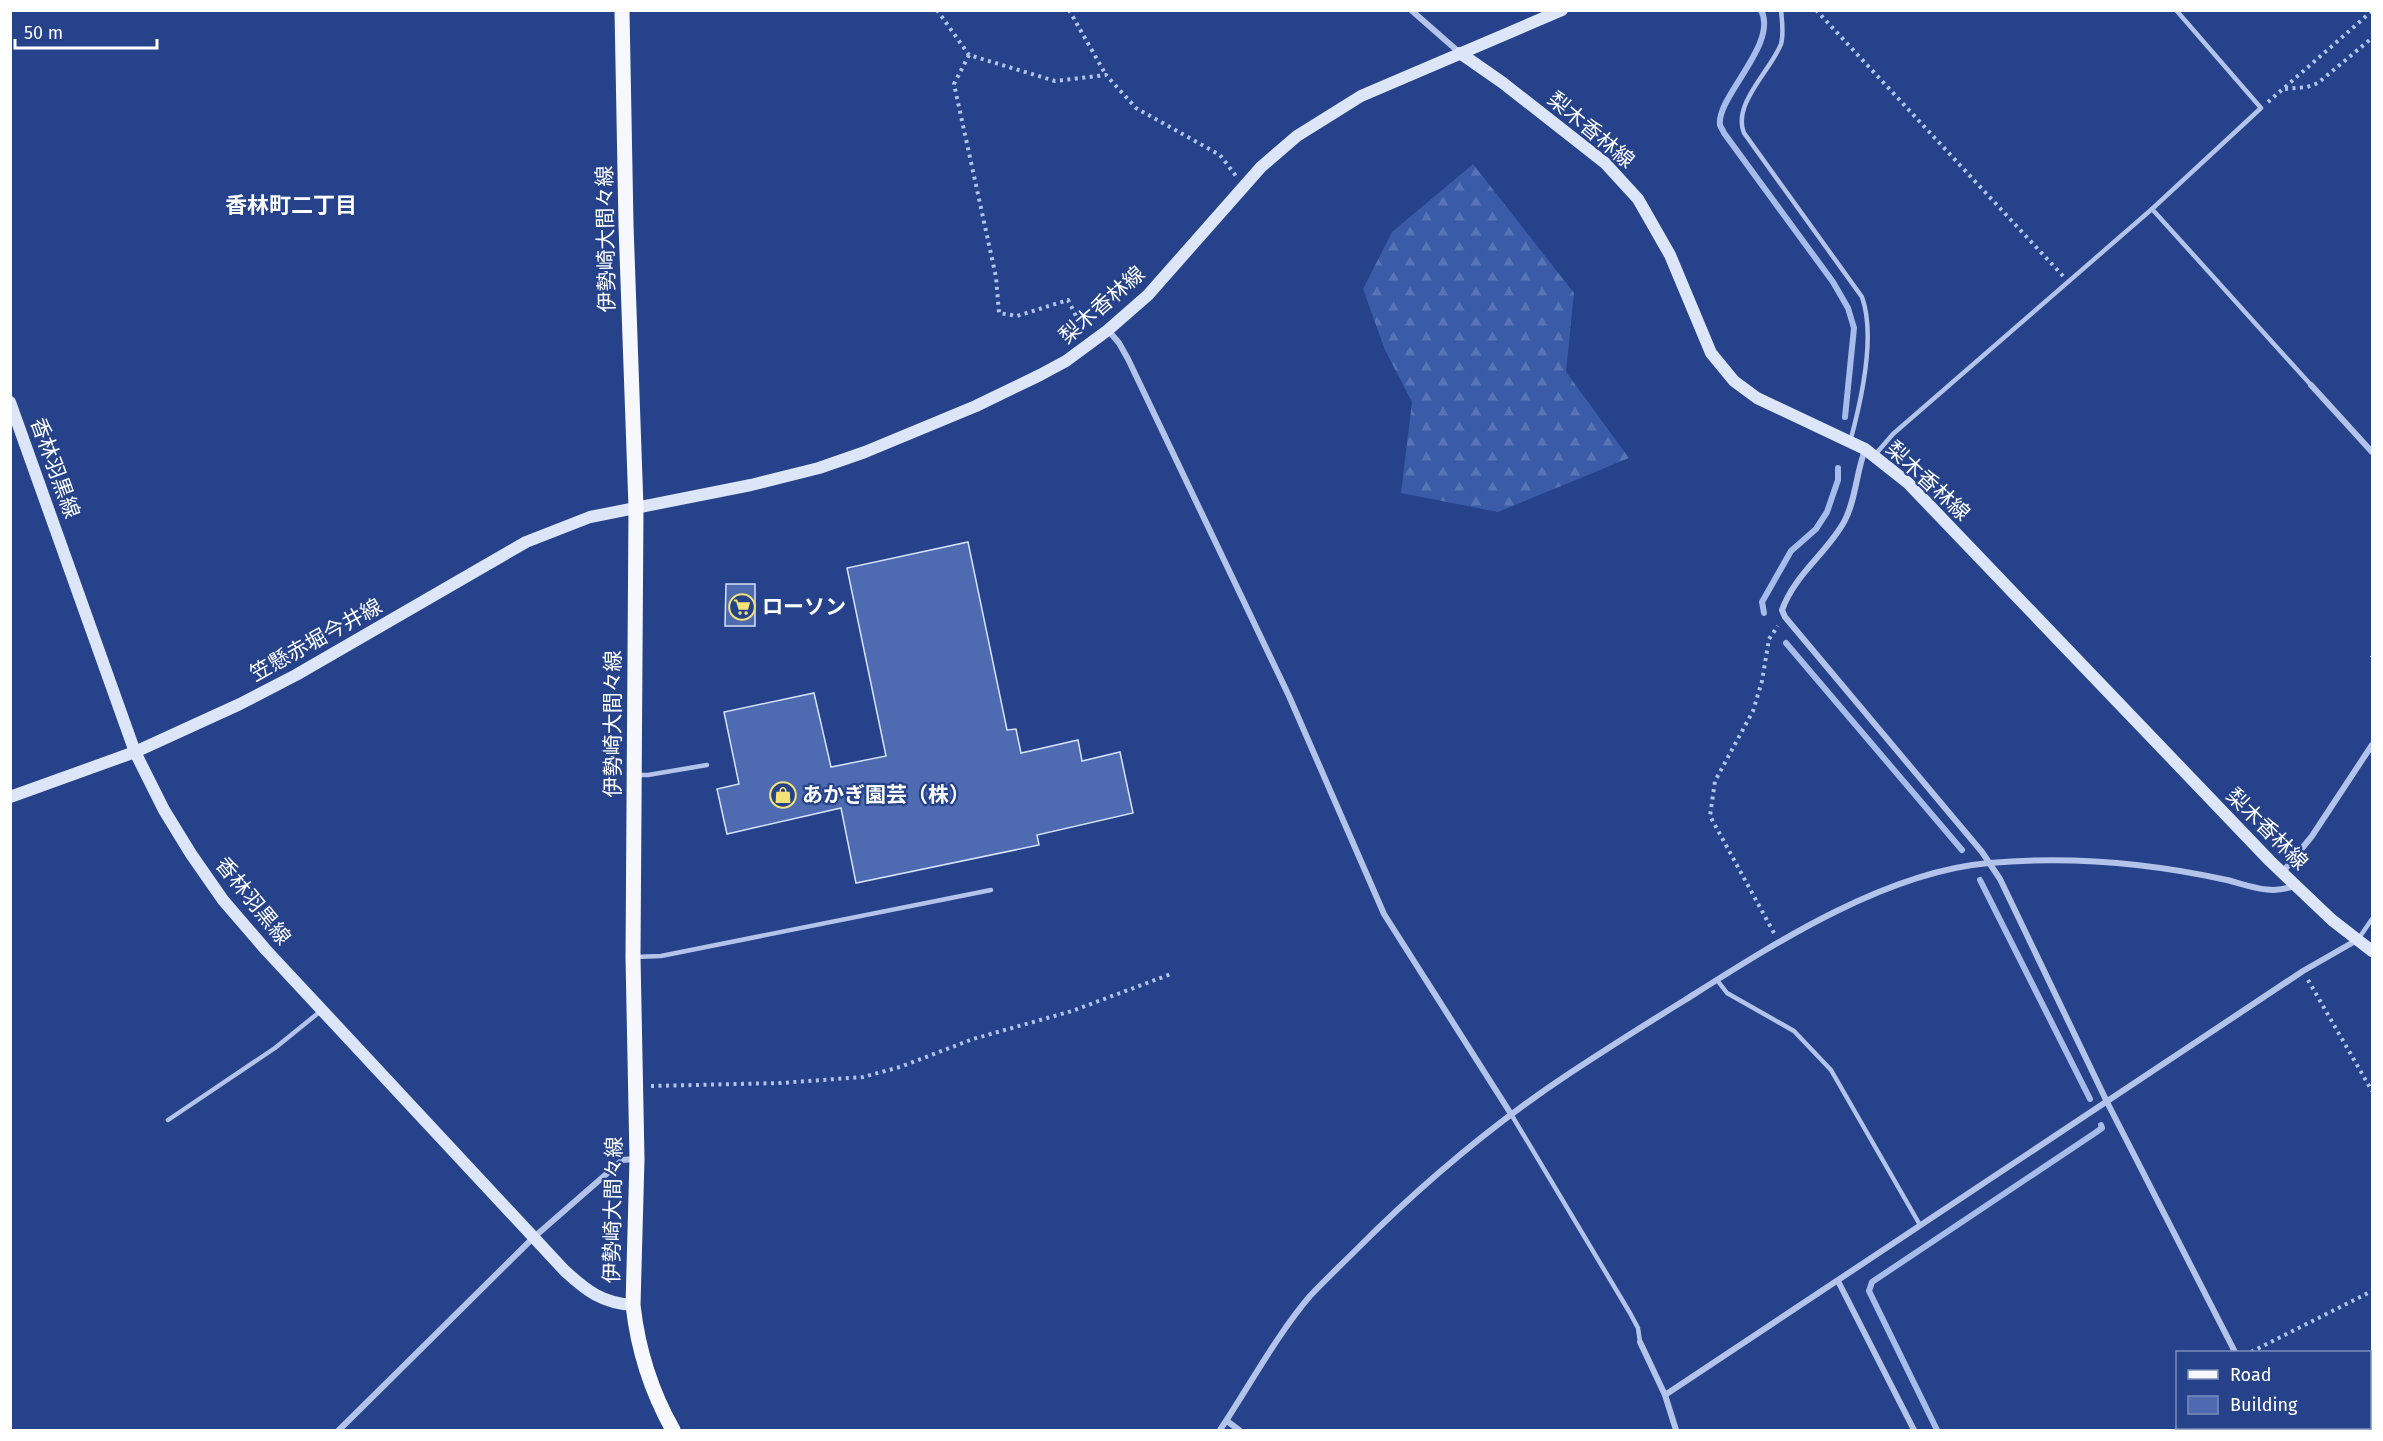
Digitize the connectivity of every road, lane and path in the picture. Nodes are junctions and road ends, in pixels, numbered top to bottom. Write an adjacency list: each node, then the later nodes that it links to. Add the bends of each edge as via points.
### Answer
1 (622, 10): 26 (main road, 伊勢崎大間々線)
2 (937, 10): 12 (path)
3 (1069, 10): 13 (path)
4 (1411, 10): 11 (street)
5 (1562, 10): 11 (main road)
6 (1781, 10): 23 (lane, via 1782,42 1748,99 1740,124 1862,297 1867,311 1868,337)
7 (1816, 10): 18 (path)
8 (2176, 10): 15 (lane)
9 (2373, 11): 14 (path)
10 (2373, 38): 14 (path, via 2318,83)
11 (1460, 53): 16 (main road, 梨木香林線, via 1361,96 1325,117 1278,151); 23 (main road, 梨木香林線, via 1605,163 1638,199 1670,255 1711,353 1734,381 1757,398)
12 (969, 56): 13 (path, via 1055,81); 20 (path, via 954,84 996,277 999,313 1017,316 1068,300)
13 (1106, 75): 16 (path, via 1136,108 1220,155)
14 (2284, 89): 15 (path)
15 (2260, 108): 17 (lane)
16 (1244, 185): 19 (main road, 梨木香林線, via 1148,295)
17 (2152, 209): 18 (lane); 21 (lane)
18 (2068, 282): 24 (lane)
19 (1108, 330): 20 (main road, 梨木香林線); 49 (street, via 1128,359 1289,696 1384,914)
20 (1090, 344): 26 (main road, 梨木香林線, via 1040,375 976,406 865,452 790,476)
21 (2311, 385): 25 (street)
22 (10, 402): 29 (main road, 香林羽黒線)
23 (1850, 442): 24 (main road, 梨木香林線)
24 (1870, 452): 27 (street, via 1845,519 1796,581 1782,610); 34 (main road, 梨木香林線, via 1934,509)
25 (2373, 452)
26 (636, 507): 29 (main road, 笠懸赤堀今井線, via 590,517 526,542 296,675); 31 (main road, 伊勢崎大間々線)
27 (1785, 617): 33 (street); 39 (path, via 1769,639 1753,711 1715,781 1710,816)
28 (2373, 745): 34 (street)
29 (135, 752): 32 (main road, 笠懸赤堀今井線); 45 (main road, 香林羽黒線, via 164,810 223,900)
30 (707, 765): 31 (lane)
31 (634, 775): 41 (main road, 伊勢崎大間々線)
32 (10, 797)
33 (1989, 863): 35 (street, via 2100,862 2190,872 2271,891); 39 (street, via 1924,876); 48 (street)
34 (2282, 873): 35 (main road, 梨木香林線)
35 (2296, 885): 38 (main road, 梨木香林線)
36 (991, 890): 41 (lane, via 661,956)
37 (2373, 919): 38 (lane)
38 (2357, 940): 40 (main road, 梨木香林線); 42 (street)
39 (1779, 941): 44 (street)
40 (2373, 951)
41 (633, 957): 46 (main road, 伊勢崎大間々線)
42 (2303, 971): 47 (path); 48 (street)
43 (1171, 974): 46 (path, via 1072,1011 973,1039 863,1077)
44 (1717, 980): 49 (street); 52 (lane, via 1727,993 1794,1031 1831,1070)
45 (323, 1010): 50 (lane, via 275,1048); 53 (main road, 香林羽黒線)
46 (635, 1086): 51 (main road, 伊勢崎大間々線)
47 (2373, 1091)
48 (2107, 1102): 52 (street); 58 (street)
49 (1511, 1114): 57 (lane, via 1630,1313); 61 (street, via 1398,1208 1311,1295)
50 (168, 1120)
51 (637, 1159): 53 (street, via 622,1160); 56 (main road, 伊勢崎大間々線)
52 (1920, 1225): 54 (street)
53 (533, 1238): 56 (main road, 香林羽黒線, via 582,1287 609,1302); 62 (street)
54 (1838, 1281): 60 (street); 67 (street)
55 (2373, 1291): 59 (path)
56 (633, 1305): 63 (main road, 伊勢崎大間々線, via 646,1370)
57 (1640, 1342): 60 (street)
58 (2234, 1351)
59 (2256, 1351)
60 (1665, 1395): 66 (street)
61 (1227, 1421): 64 (street); 65 (street)
62 (339, 1431)
63 (673, 1431)
64 (1220, 1431)
65 (1239, 1431)
66 (1676, 1431)
67 (1914, 1431)

